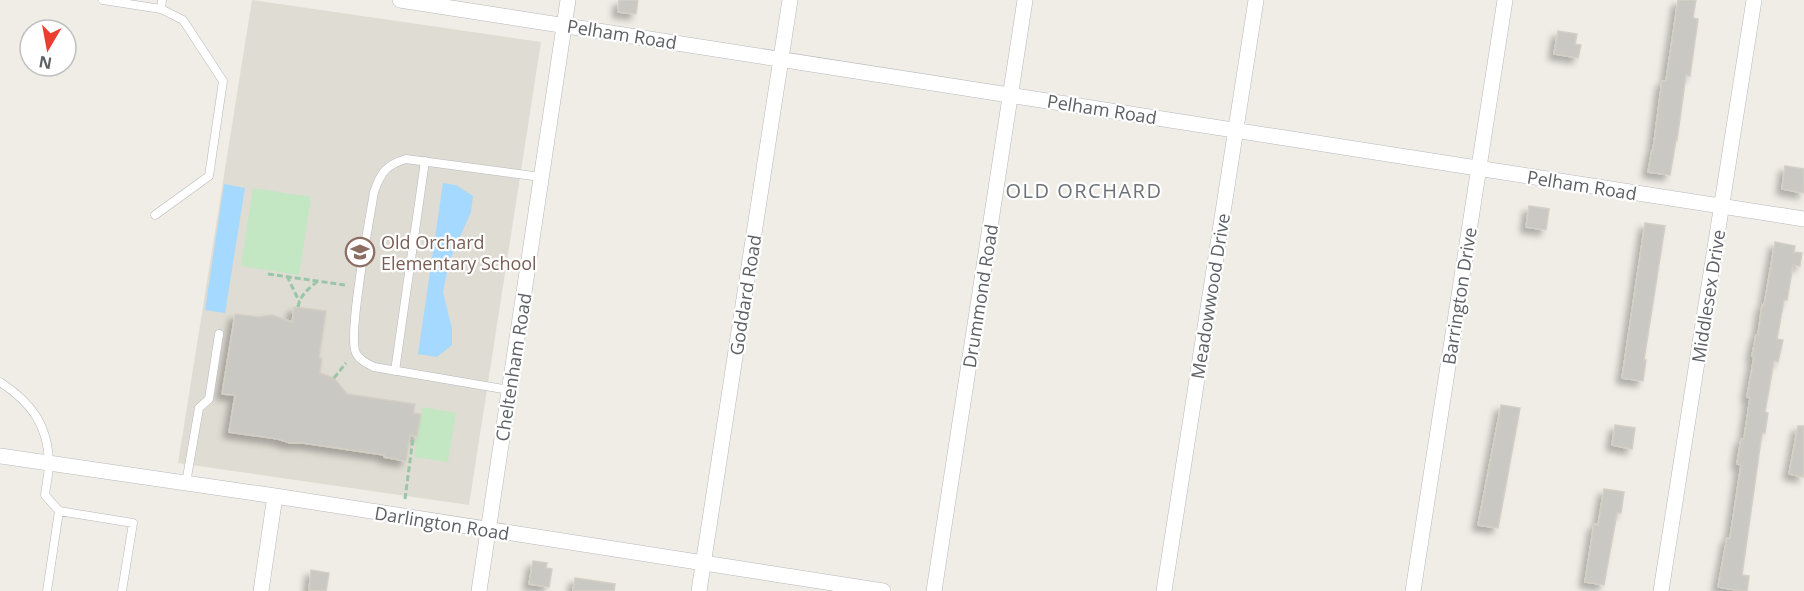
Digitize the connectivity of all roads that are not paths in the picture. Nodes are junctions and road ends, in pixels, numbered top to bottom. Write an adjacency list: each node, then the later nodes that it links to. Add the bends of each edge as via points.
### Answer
1 (103, 0): 9 (lane)
2 (400, 0): 10 (street, Pelham Road)
3 (568, 0): 10 (street, Cheltenham Road)
4 (790, 0): 11 (street, Goddard Road)
5 (1025, 0): 12 (street, Drummond Road)
6 (1256, 0): 13 (street, Meadowwood Drive)
7 (1505, 0): 15 (street, Barrington Drive)
8 (1755, 0): 17 (street, Middlesex Drive)
9 (161, 4): 18 (lane, via 183,20 223,81 209,176)
10 (564, 25): 11 (street, Pelham Road); 16 (street, Cheltenham Road)
11 (781, 58): 12 (street, Pelham Road); 30 (street, Goddard Road)
12 (1011, 94): 13 (street, Pelham Road); 37 (street, Drummond Road)
13 (1236, 130): 15 (street, Pelham Road); 38 (street, Meadowwood Drive)
14 (425, 161): 16 (lane); 21 (lane); 21 (lane, via 397,162 379,178 354,327 356,353 362,360)
15 (1479, 169): 17 (street, Pelham Road); 39 (street, Barrington Drive)
16 (541, 177): 23 (street, Cheltenham Road)
17 (1723, 207): 19 (street, Pelham Road); 40 (street, Middlesex Drive)
18 (155, 215)
19 (1804, 219)
20 (219, 334): 26 (lane, via 209,399 199,408)
21 (395, 371): 23 (lane)
22 (0, 382): 25 (lane, via 17,393 36,414 45,433)
23 (509, 390): 29 (street, Cheltenham Road)
24 (0, 456): 25 (street, Darlington Road)
25 (49, 464): 26 (street, Darlington Road); 28 (lane, via 45,495)
26 (186, 483): 27 (street, Darlington Road)
27 (275, 496): 29 (street, Darlington Road); 33 (street)
28 (59, 511): 31 (lane); 32 (lane, via 133,523)
29 (488, 530): 30 (street, Darlington Road); 34 (street, Cheltenham Road)
30 (704, 563): 35 (street, Goddard Road); 36 (street, Darlington Road)
31 (47, 591)
32 (122, 591)
33 (261, 591)
34 (479, 591)
35 (699, 591)
36 (883, 591)
37 (934, 591)
38 (1164, 591)
39 (1413, 591)
40 (1661, 591)

